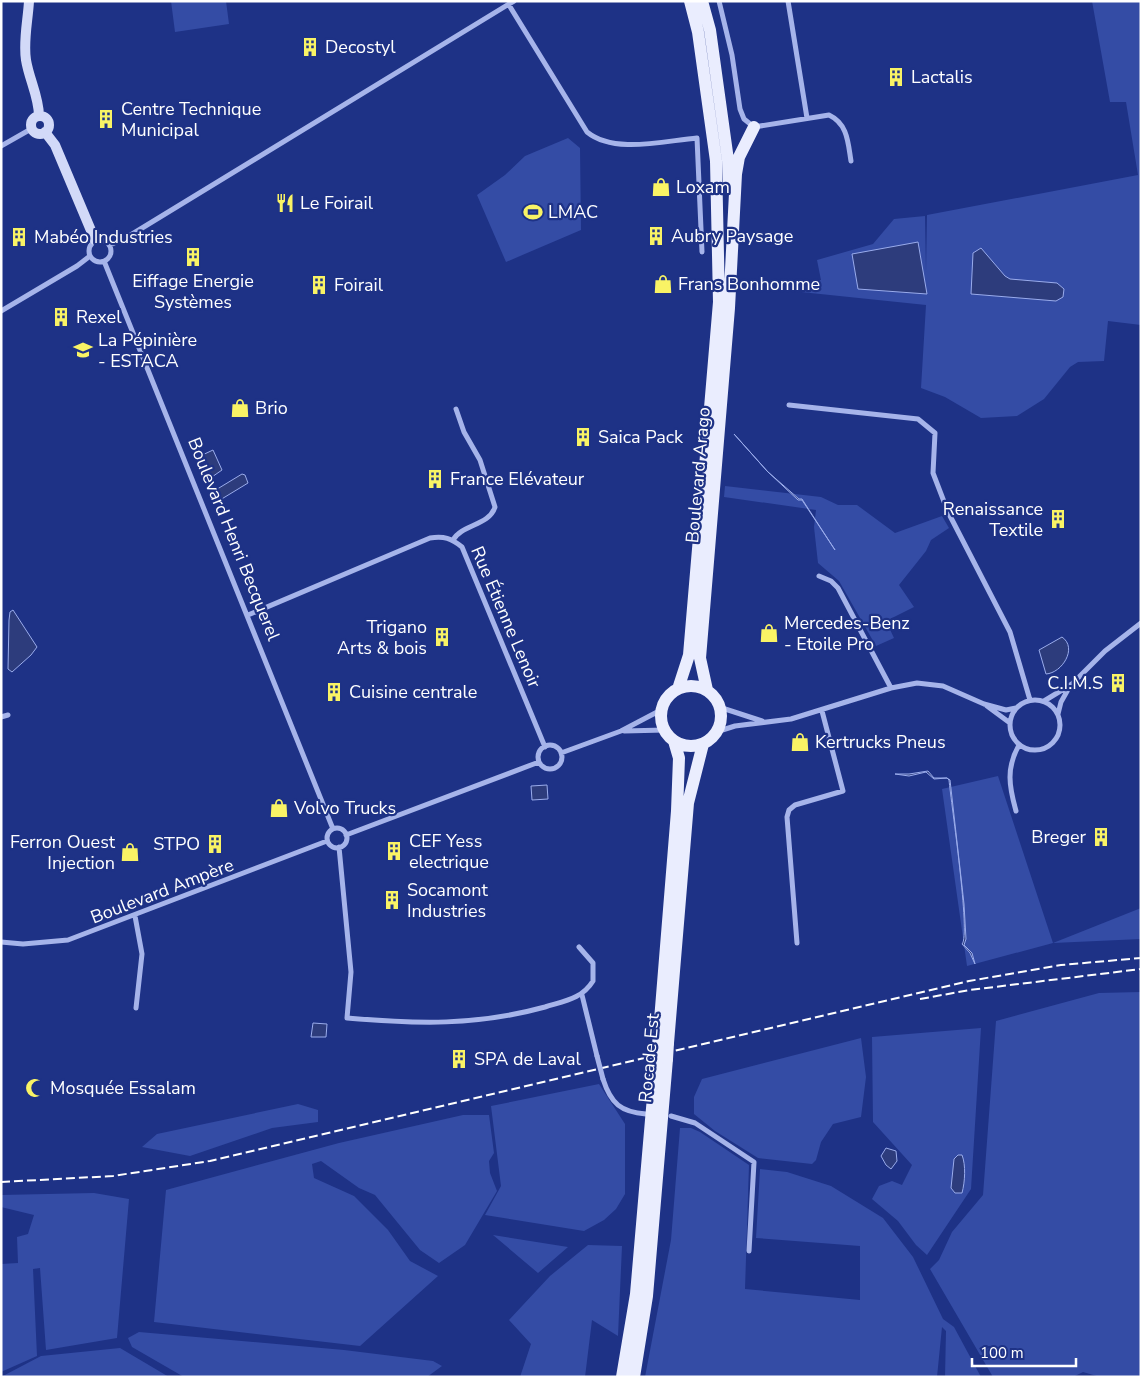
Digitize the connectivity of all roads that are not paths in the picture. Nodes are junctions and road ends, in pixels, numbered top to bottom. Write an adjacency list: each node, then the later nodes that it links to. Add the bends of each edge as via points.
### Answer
1 (29, 1): 7 (street, via 26,59)
2 (690, 1): 28 (main road, via 698,32 716,161 719,302 689,655)
3 (702, 1): 19 (main road, via 710,30 728,160)
4 (719, 1): 9 (street, via 740,109 744,119)
5 (788, 1): 8 (street)
6 (511, 3): 15 (street); 16 (street, via 587,132 596,140 618,145 697,138)
7 (39, 116): 10 (street, via 32,120); 11 (street, via 48,122)
8 (807, 118): 9 (street); 13 (street, via 829,115 837,119 846,133)
9 (754, 127): 19 (main road, via 739,158)
10 (32, 129): 11 (street, via 38,134); 12 (street)
11 (45, 132): 14 (street, via 55,146)
12 (1, 146)
13 (851, 161)
14 (95, 240): 15 (street, via 105,240); 17 (street, via 89,245)
15 (110, 245): 18 (street, via 111,253)
16 (702, 252)
17 (90, 256): 18 (street, via 94,261); 20 (street)
18 (104, 261): 25 (street, Boulevard Henri Becquerel)
19 (732, 263): 30 (main road, Boulevard Arago, via 700,658)
20 (1, 311)
21 (789, 406): 31 (street, via 918,419 935,432 933,473 948,512 1010,632)
22 (456, 409): 23 (street, via 464,432 480,460 494,507 488,517)
23 (452, 540): 25 (street, Rue Étienne Lenoir, via 443,536 430,538); 49 (street, Rue Étienne Lenoir, via 462,547)
24 (819, 576): 29 (street, via 838,588)
25 (248, 615): 53 (street, Boulevard Henri Becquerel)
26 (1141, 623): 27 (street, via 1105,651)
27 (1072, 684): 32 (street); 38 (street)
28 (678, 688): 30 (main road, via 697,686); 36 (main road, via 670,694)
29 (891, 688): 33 (street, via 917,684 943,686); 37 (street)
30 (707, 690): 34 (main road)
31 (1030, 700): 32 (street); 35 (street)
32 (1044, 701): 38 (street)
33 (984, 704): 35 (street, via 1006,710); 42 (street)
34 (720, 707): 41 (street); 45 (main road, via 721,720)
35 (1016, 708): 42 (street)
36 (661, 710): 43 (main road); 44 (street)
37 (822, 711): 41 (street); 59 (street, via 843,791 795,805 789,810)
38 (1058, 714): 48 (street, via 1061,727 1049,747 1034,750)
39 (8, 715): 40 (street)
40 (1, 717)
41 (765, 722): 45 (street)
42 (1010, 723): 48 (street, via 1010,731)
43 (664, 730): 44 (street); 46 (main road)
44 (621, 731): 50 (street)
45 (716, 732): 47 (main road)
46 (674, 741): 47 (main road, via 684,745); 63 (main road, via 679,758)
47 (703, 744): 63 (main road, Rocade Est, via 688,803)
48 (1019, 745): 52 (street, via 1012,757 1009,785)
49 (545, 747): 50 (street, via 556,747); 51 (street, via 540,751)
50 (561, 752): 51 (street, via 560,763 555,768 544,767)
51 (539, 762): 54 (street)
52 (1016, 810)
53 (333, 829): 54 (street, via 339,829); 55 (street, via 327,835)
54 (346, 835): 56 (street, via 346,841)
55 (327, 842): 56 (street); 57 (street, Boulevard Ampère)
56 (339, 848): 61 (street, via 351,972 347,1018 408,1024 483,1021 522,1014)
57 (134, 916): 58 (street, Boulevard Ampère, via 68,940 23,944); 62 (street, via 142,954)
58 (1, 942)
59 (797, 943)
60 (579, 947): 61 (street, via 592,963 594,972 593,981)
61 (582, 995): 65 (street, bridge, via 608,1094 620,1108)
62 (136, 1008)
63 (663, 1044): 64 (main road, Rocade Est, bridge)
64 (662, 1061): 68 (main road, Rocade Est, via 636,1294); 69 (main road, Rocade Est, via 647,1296)
65 (646, 1114)
66 (671, 1116): 67 (street, via 695,1123 754,1162)
67 (749, 1251)
68 (622, 1377)
69 (634, 1377)

